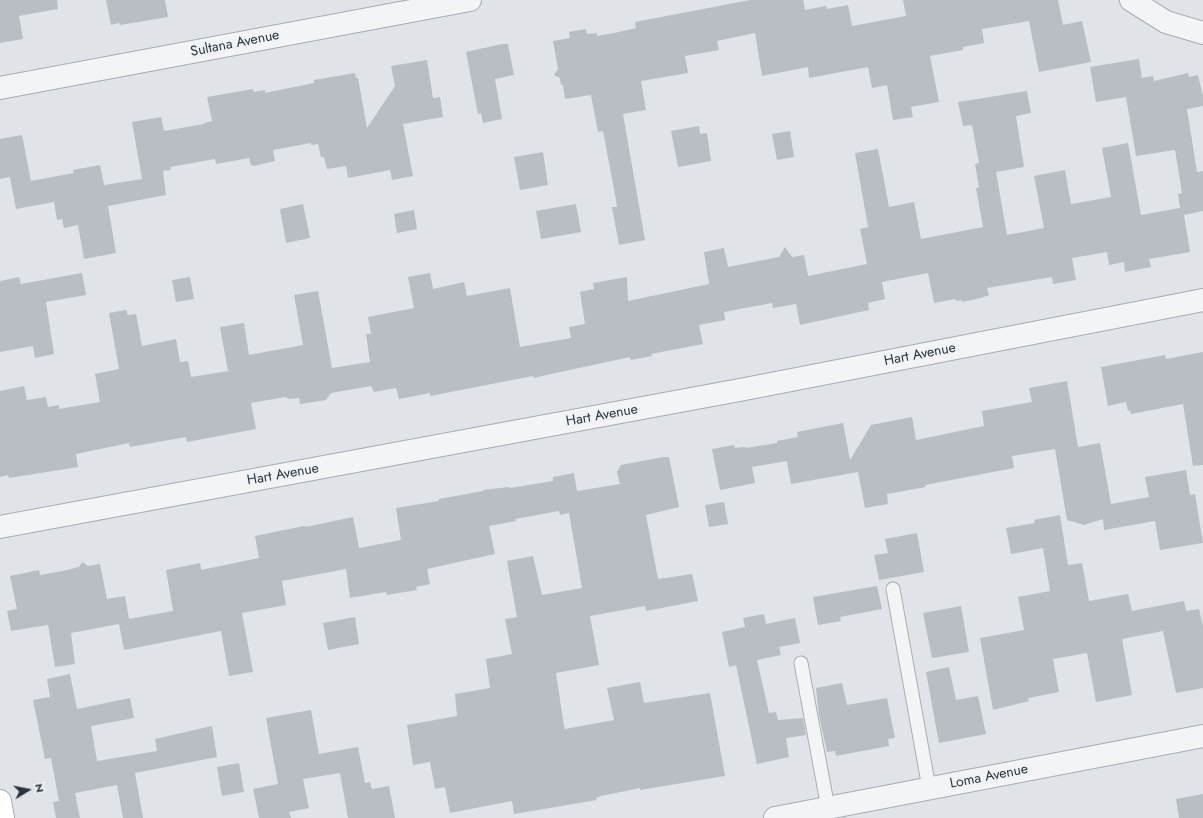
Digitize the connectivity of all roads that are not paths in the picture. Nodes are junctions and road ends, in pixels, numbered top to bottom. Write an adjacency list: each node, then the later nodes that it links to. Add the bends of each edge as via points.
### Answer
1 (470, 0): 4 (street, Sultana Avenue)
2 (1131, 0): 3 (street, via 1166,22)
3 (1203, 33)
4 (0, 88)
5 (1203, 300): 6 (street, Hart Avenue, via 737,390)
6 (0, 527)
7 (893, 589): 10 (lane)
8 (801, 663): 12 (lane)
9 (1203, 736): 10 (street, Loma Avenue)
10 (929, 788): 12 (street, Loma Avenue)
11 (0, 801): 13 (street)
12 (828, 808): 14 (street, Loma Avenue)
13 (3, 818)
14 (775, 818)

